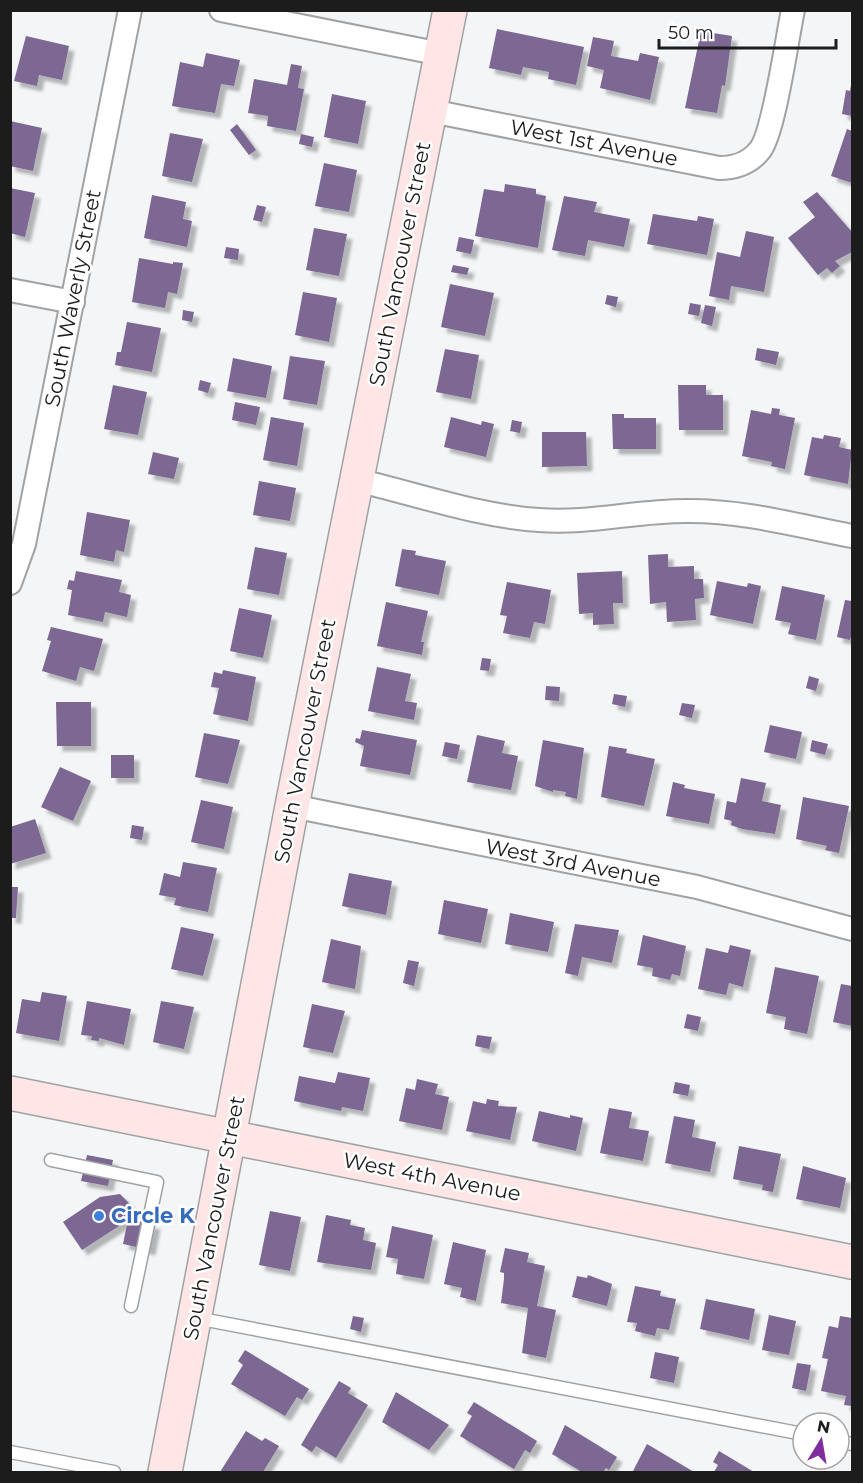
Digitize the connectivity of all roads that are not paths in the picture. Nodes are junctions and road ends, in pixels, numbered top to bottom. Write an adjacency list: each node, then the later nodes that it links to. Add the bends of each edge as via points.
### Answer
1 (130, 10): 8 (street, South Waverly Street)
2 (221, 10): 5 (street)
3 (450, 10): 5 (street, South Vancouver Street)
4 (793, 10): 6 (street, West 1st Avenue, via 762,148 732,168)
5 (441, 54): 6 (street, South Vancouver Street)
6 (431, 111): 9 (street, South Vancouver Street)
7 (10, 290): 8 (street)
8 (73, 302): 11 (street, South Waverly Street, via 24,544)
9 (356, 480): 10 (street, via 538,520 572,522 714,511); 12 (street, South Vancouver Street)
10 (852, 536)
11 (10, 583)
12 (292, 806): 13 (street, West 3rd Avenue, via 697,887); 15 (street, South Vancouver Street)
13 (852, 929)
14 (10, 1093): 15 (street, West 4th Avenue)
15 (230, 1137): 17 (street, West 4th Avenue); 19 (street, South Vancouver Street)
16 (51, 1160): 18 (lane, via 157,1182)
17 (852, 1262)
18 (131, 1306)
19 (195, 1317): 20 (lane); 23 (street, South Vancouver Street)
20 (791, 1432)
21 (10, 1452): 22 (lane)
22 (114, 1473)
23 (165, 1473)

